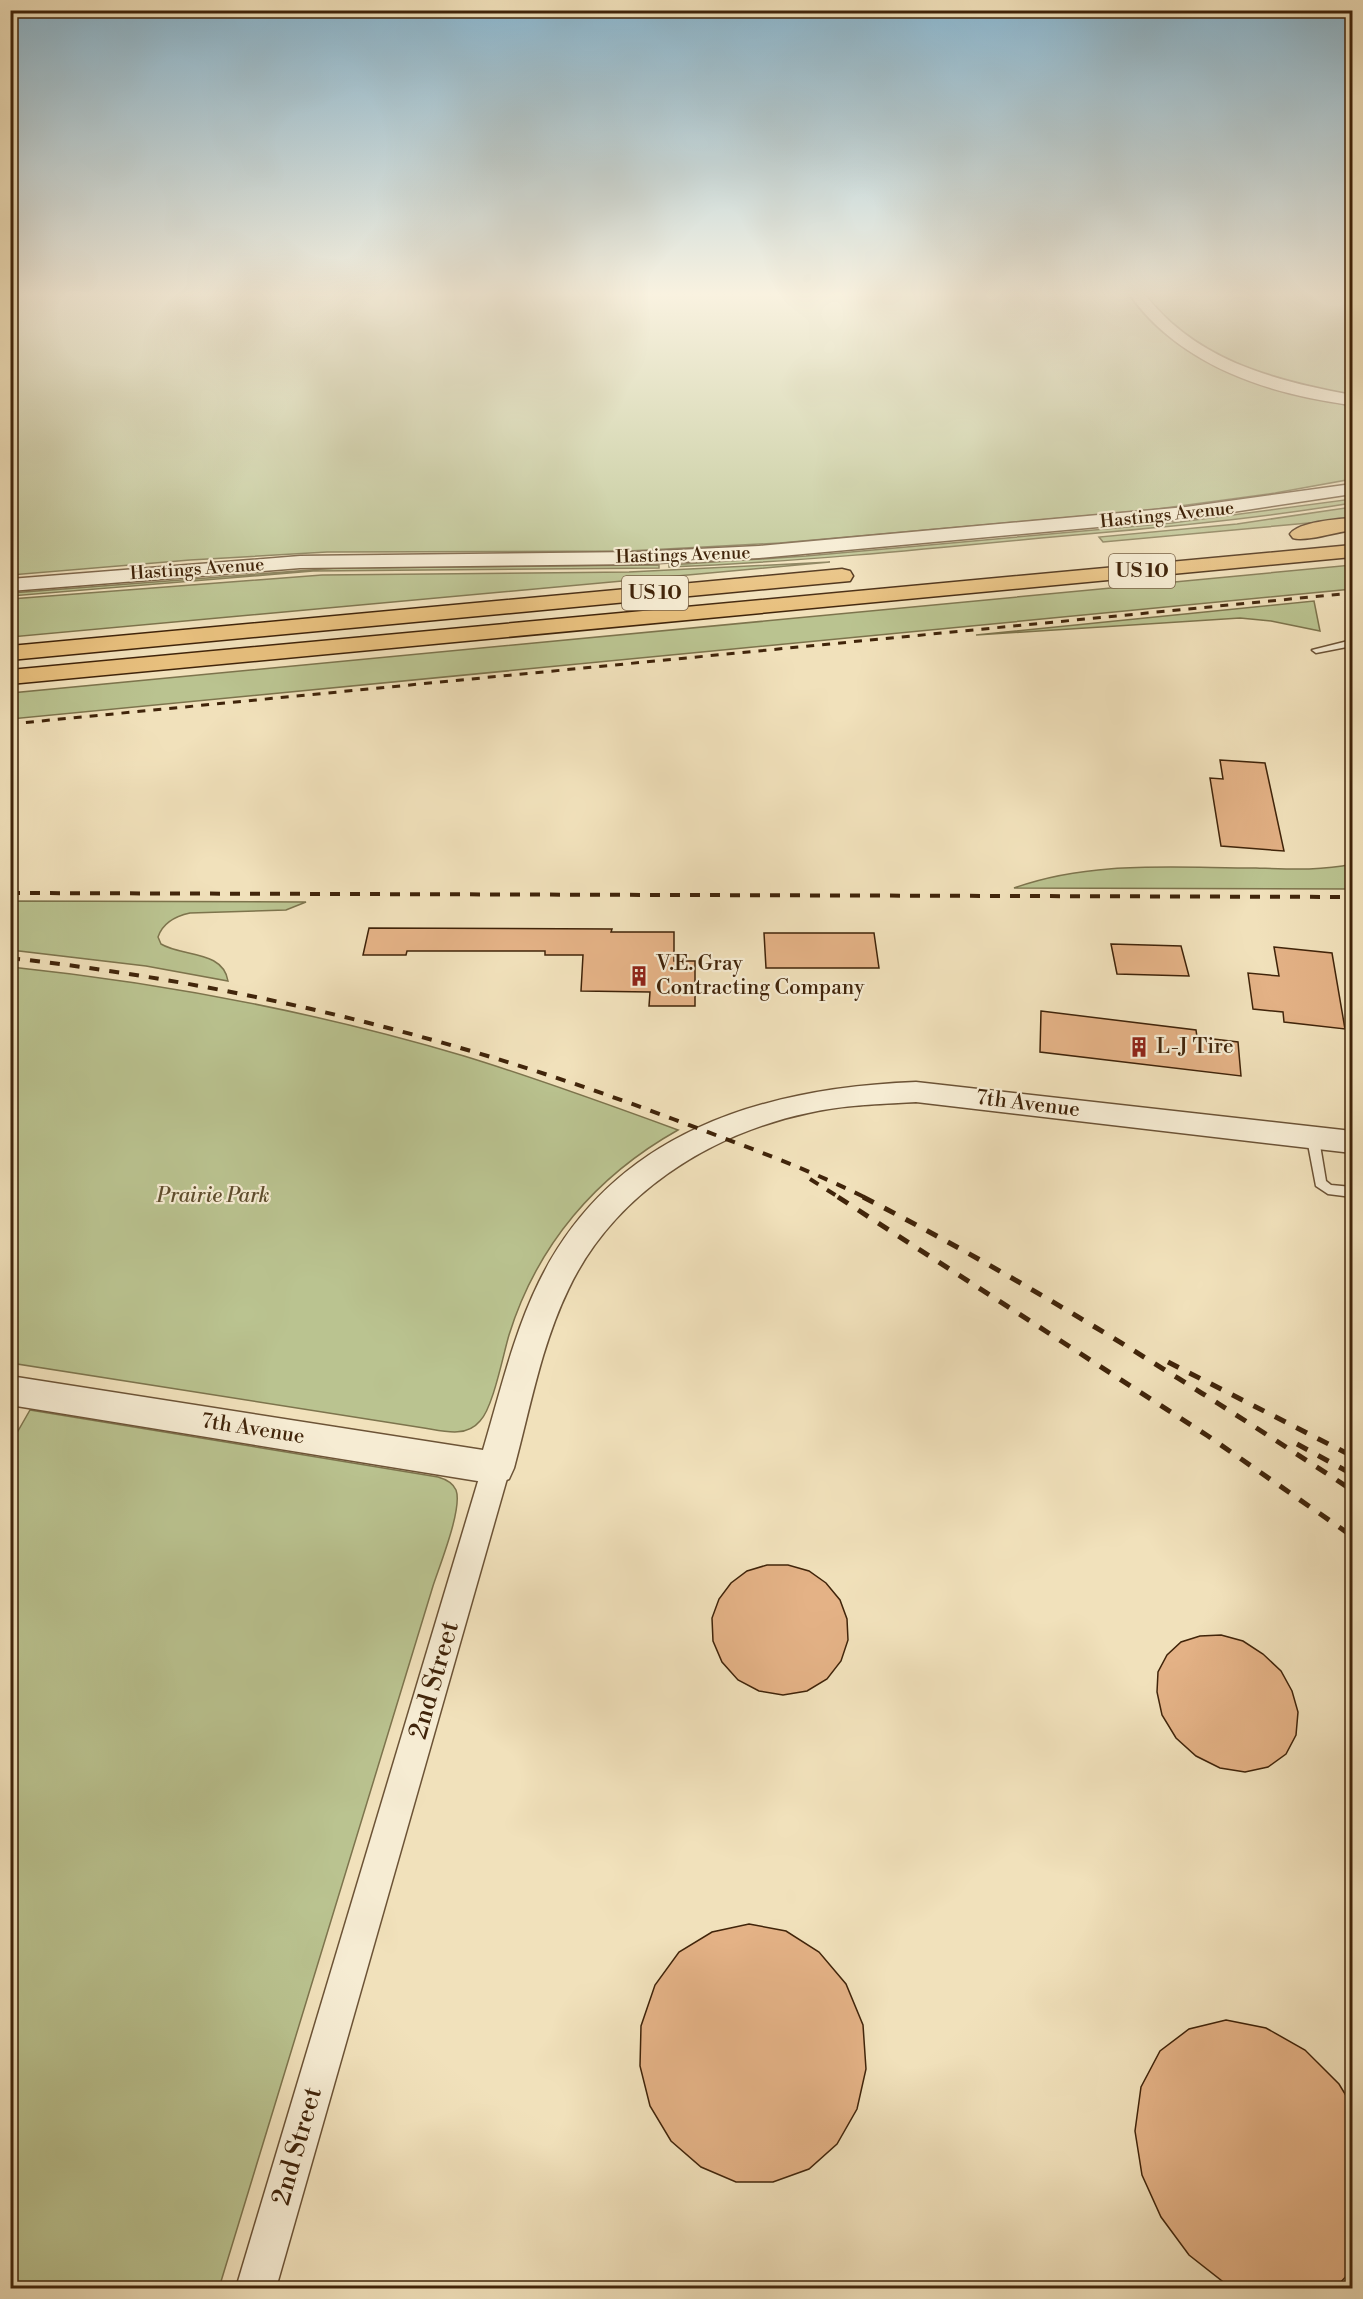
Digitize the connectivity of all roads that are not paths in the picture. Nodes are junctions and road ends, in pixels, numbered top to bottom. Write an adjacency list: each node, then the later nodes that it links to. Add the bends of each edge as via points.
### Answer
1 (1353, 489): 9 (street, Hastings Avenue, via 1152,517 759,552 637,558 321,561)
2 (1353, 524): 4 (highway)
3 (1353, 530): 4 (highway)
4 (1300, 534): 5 (highway)
5 (1276, 536)
6 (1353, 551): 10 (highway, US 10)
7 (1353, 558): 10 (highway, via 1144,578)
8 (865, 574): 13 (highway, US 10)
9 (10, 585)
10 (932, 591): 14 (highway, US 10)
11 (1353, 643): 12 (lane)
12 (1316, 650)
13 (10, 653)
14 (10, 677)
15 (709, 1133): 16 (street, 7th Avenue, via 752,1116 816,1099 907,1092 960,1095); 20 (street, 2nd Street, via 633,1182 599,1215 571,1252 542,1314)
16 (1313, 1139): 17 (street, 7th Avenue); 18 (lane, via 1320,1183 1328,1189)
17 (1353, 1142)
18 (1353, 1192)
19 (10, 1390): 20 (street, 7th Avenue)
20 (496, 1468): 21 (street, 2nd Street)
21 (256, 2289)

